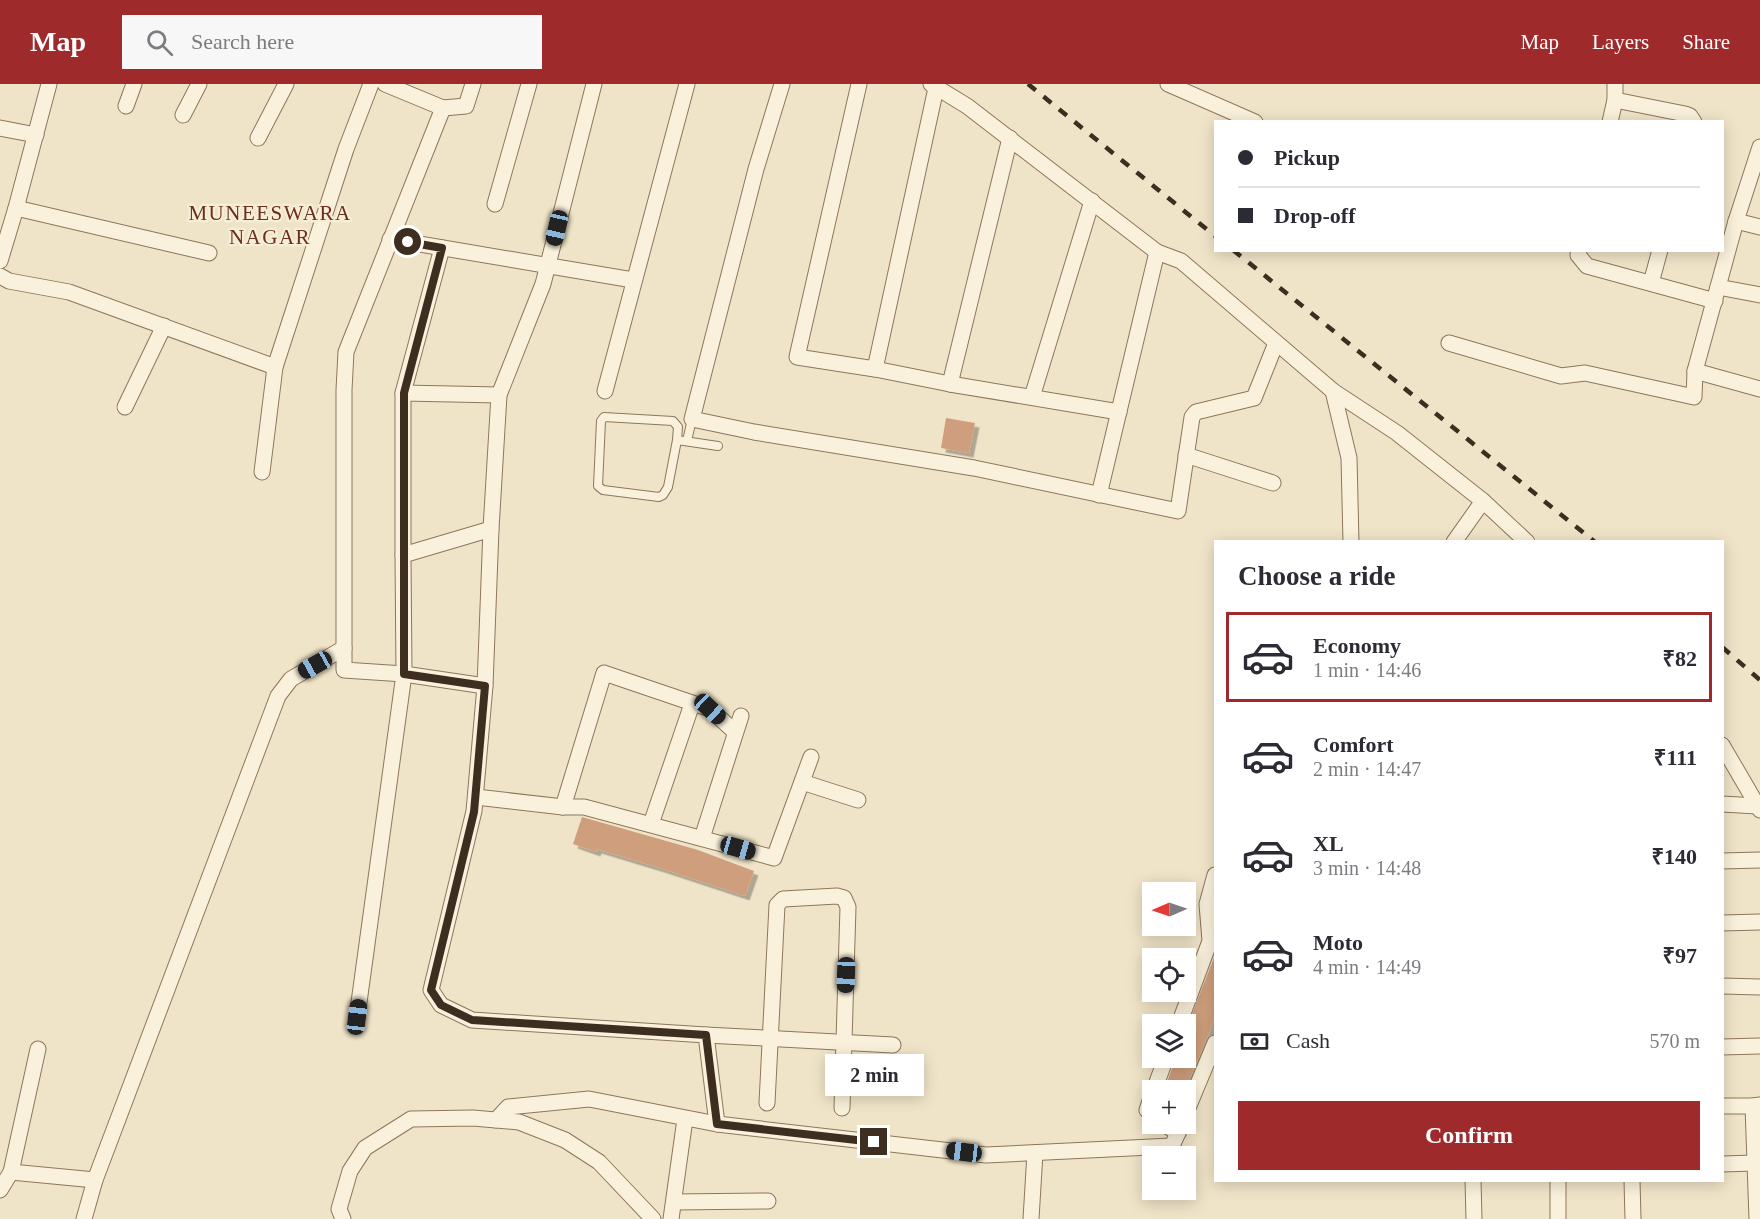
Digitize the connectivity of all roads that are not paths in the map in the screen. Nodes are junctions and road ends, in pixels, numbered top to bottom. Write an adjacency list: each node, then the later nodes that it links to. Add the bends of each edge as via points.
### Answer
1 (49, 84): 24 (street)
2 (134, 84): 17 (street)
3 (199, 84): 19 (street)
4 (286, 84): 25 (street)
5 (371, 84): 49 (street)
6 (385, 84): 18 (street)
7 (473, 84): 18 (street, via 466,106)
8 (529, 84): 29 (street)
9 (594, 84): 40 (street)
10 (687, 84): 42 (street)
11 (782, 84): 61 (street, via 756,169)
12 (858, 84): 50 (street, via 796,357)
13 (1168, 84): 20 (street)
14 (1615, 84): 16 (street)
15 (934, 86): 26 (street); 50 (street)
16 (1615, 100): 21 (street); 22 (street, via 1685,114)
17 (126, 106)
18 (443, 108): 33 (street)
19 (183, 115)
20 (1250, 120)
21 (1610, 120)
22 (1693, 120)
23 (0, 128): 24 (street)
24 (36, 135): 30 (street)
25 (258, 138)
26 (1010, 138): 28 (street); 52 (street)
27 (1760, 147): 31 (street)
28 (1092, 201): 35 (street); 58 (street)
29 (495, 204)
30 (16, 208): 38 (street); 39 (street)
31 (1737, 221): 32 (street); 44 (street)
32 (1760, 227)
33 (390, 239): 34 (street); 75 (street, via 346,352)
34 (442, 248): 40 (street); 56 (street)
35 (1157, 252): 47 (street, via 1181,261); 60 (street)
36 (1579, 252): 43 (street, via 1587,266)
37 (1659, 252): 43 (street)
38 (209, 253)
39 (0, 261)
40 (548, 266): 42 (street); 57 (street)
41 (0, 276): 46 (street, via 69,292)
42 (633, 280): 54 (street)
43 (1651, 283): 44 (street)
44 (1716, 294): 45 (street); 51 (street)
45 (1760, 295)
46 (164, 326): 49 (street); 59 (street)
47 (1276, 343): 55 (street); 65 (street, via 1254,398 1196,412)
48 (1449, 343): 51 (street, via 1561,376 1585,373 1694,397)
49 (275, 367): 66 (street)
50 (875, 369): 52 (street)
51 (1695, 371): 53 (street)
52 (950, 384): 58 (street)
53 (1760, 389)
54 (605, 391)
55 (1333, 391): 69 (street, via 1397,433); 71 (street, via 1349,459)
56 (404, 393): 57 (street); 74 (street)
57 (499, 395): 70 (street)
58 (1032, 397): 60 (street)
59 (125, 407)
60 (1119, 412): 68 (street)
61 (692, 419): 63 (lane); 68 (street, via 974,468)
62 (677, 440): 62 (lane, via 678,427 673,421 602,418 598,486 603,490 663,495); 63 (lane)
63 (687, 441): 64 (lane)
64 (718, 446)
65 (1186, 455): 67 (street); 68 (street, via 1178,511)
66 (262, 472)
67 (1273, 483)
68 (1099, 495)
69 (1483, 501): 72 (street); 73 (street)
70 (491, 530): 74 (street); 77 (street)
71 (1351, 540)
72 (1455, 540)
73 (1525, 540)
74 (403, 555): 76 (street)
75 (344, 648): 76 (street, via 344,670); 121 (street, via 291,679 278,696)
76 (404, 674): 77 (street); 99 (street)
77 (485, 686): 84 (street)
78 (692, 704): 80 (street, via 710,709); 87 (street, via 604,673); 89 (street)
79 (741, 716): 80 (street)
80 (735, 732): 90 (street)
81 (1724, 748): 88 (street)
82 (811, 757): 83 (street)
83 (802, 782): 85 (street); 90 (street, via 774,858)
84 (476, 797): 87 (street); 100 (street, via 431,990 441,1005 472,1020)
85 (858, 800)
86 (1724, 804): 88 (street)
87 (563, 807): 89 (street, via 584,807)
88 (1758, 808)
89 (651, 824): 90 (street)
90 (702, 838)
91 (1760, 860): 92 (street)
92 (1724, 861)
93 (1214, 879): 98 (street, via 1207,904 1210,941)
94 (1760, 922): 95 (street)
95 (1724, 923)
96 (1724, 986): 97 (street)
97 (1760, 987)
98 (1183, 1014)
99 (357, 1017)
100 (706, 1035): 101 (street); 115 (street)
101 (769, 1038): 102 (street); 102 (street, via 778,902 837,896 844,898 848,907); 109 (street)
102 (844, 1042): 104 (street); 112 (street)
103 (1214, 1044): 108 (street)
104 (893, 1045)
105 (1760, 1046): 106 (street)
106 (1724, 1047)
107 (38, 1049): 120 (street)
108 (1196, 1088)
109 (767, 1103)
110 (1724, 1106): 111 (street)
111 (1757, 1106): 118 (street)
112 (842, 1108)
113 (685, 1119): 114 (street, via 589,1099 508,1107); 115 (street); 127 (street)
114 (496, 1120): 128 (street, via 411,1119 365,1148 350,1172); 130 (street, via 519,1122 565,1140 599,1162)
115 (717, 1124): 117 (street, via 986,1155)
116 (1177, 1134): 117 (street, via 1172,1146)
117 (1035, 1153): 132 (street)
118 (1755, 1163): 119 (street); 136 (street)
119 (1724, 1164)
120 (11, 1172): 121 (street); 125 (street)
121 (95, 1180): 129 (street)
122 (1473, 1182): 133 (street)
123 (1558, 1182): 134 (street)
124 (1632, 1182): 135 (street)
125 (0, 1190)
126 (768, 1201): 127 (street)
127 (674, 1202): 131 (street)
128 (337, 1216)
129 (84, 1219)
130 (653, 1219)
131 (672, 1219)
132 (1032, 1219)
133 (1474, 1219)
134 (1558, 1219)
135 (1633, 1219)
136 (1756, 1219)

